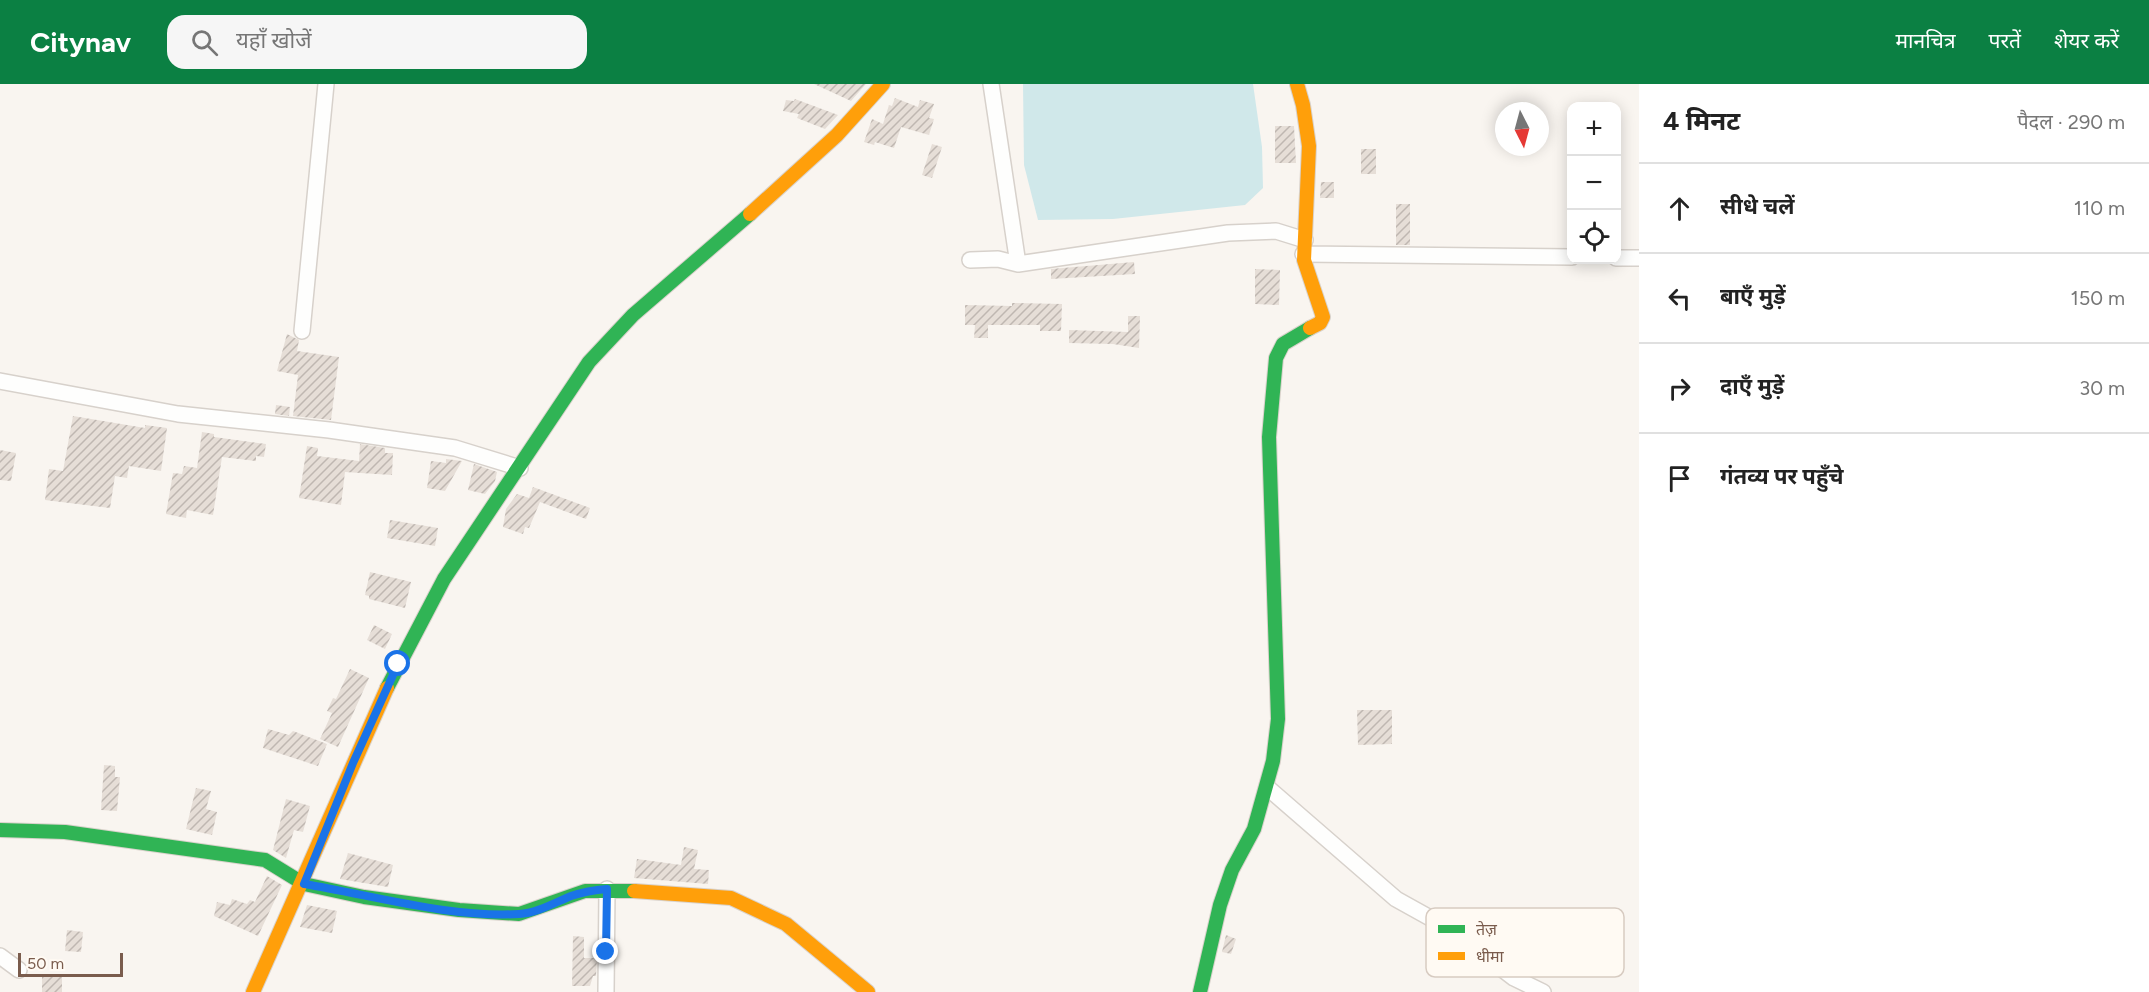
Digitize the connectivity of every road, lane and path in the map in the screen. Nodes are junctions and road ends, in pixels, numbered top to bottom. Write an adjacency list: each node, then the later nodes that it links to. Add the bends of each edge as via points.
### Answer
1 (326, 84): 11 (street)
2 (883, 84): 13 (street, via 810,161 600,349 569,389)
3 (991, 84): 10 (street)
4 (1297, 84): 5 (street, via 1310,134)
5 (1304, 247): 6 (street); 10 (street, via 1276,231 1228,233); 14 (street, via 1323,317 1320,323 1283,344 1276,358 1269,448 1278,718)
6 (1567, 257)
7 (1621, 258): 8 (street)
8 (1639, 258)
9 (970, 260): 10 (street, via 998,259)
10 (1018, 264)
11 (302, 332)
12 (0, 381): 13 (street, via 178,414 455,448)
13 (520, 468): 16 (street, via 451,565 422,615 353,763)
14 (1268, 788): 18 (street, via 1396,899); 25 (street, via 1254,830 1232,870 1220,904)
15 (0, 830): 16 (street, via 65,832 265,860)
16 (304, 884): 17 (street, via 364,897 519,914 585,891); 22 (street)
17 (607, 889): 23 (street); 24 (street, via 731,898 786,924)
18 (1426, 916)
19 (0, 956): 20 (street)
20 (19, 970)
21 (1513, 977): 26 (street)
22 (253, 992)
23 (606, 992)
24 (868, 992)
25 (1200, 992)
26 (1543, 992)

